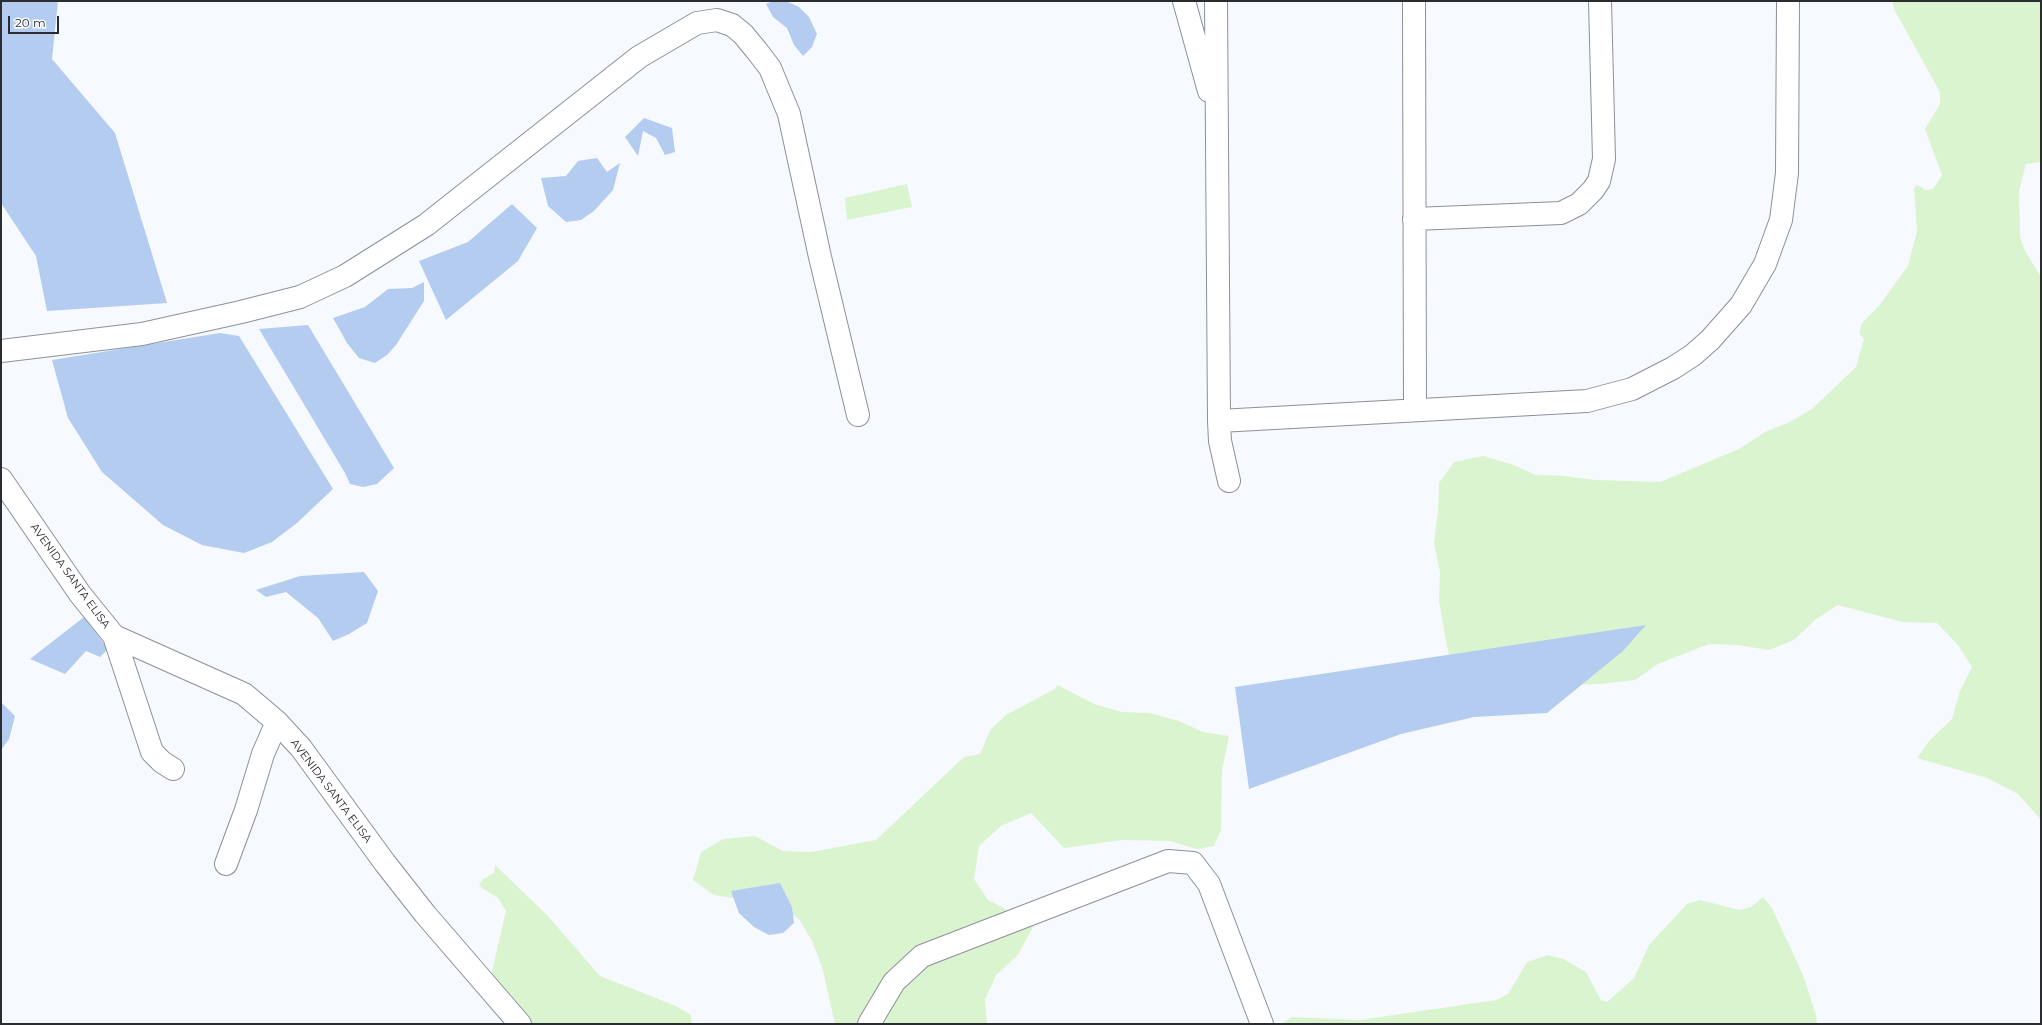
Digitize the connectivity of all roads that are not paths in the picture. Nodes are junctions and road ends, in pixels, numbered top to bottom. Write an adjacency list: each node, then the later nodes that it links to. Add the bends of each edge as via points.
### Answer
1 (1184, 1): 6 (street)
2 (1216, 1): 6 (street)
3 (1414, 1): 7 (street)
4 (1600, 1): 7 (street, via 1604,159 1599,181 1590,194 1579,204 1561,213)
5 (1788, 1): 9 (street, via 1787,173 1780,220 1774,242 1754,285 1726,323 1692,355 1673,368 1610,396 1587,401)
6 (1217, 122): 11 (street)
7 (1414, 219): 9 (street)
8 (1, 350): 10 (street, via 142,334 300,297 345,276 426,225 639,57 697,23 716,20 732,25 758,50 770,68 789,114)
9 (1414, 410): 11 (street)
10 (858, 415)
11 (1219, 421): 13 (street, via 1220,441)
12 (1, 479): 14 (street, AVENIDA SANTA ELISA, via 58,563)
13 (1229, 481)
14 (114, 636): 15 (street, AVENIDA SANTA ELISA, via 244,694); 16 (street, via 152,752)
15 (277, 722): 17 (street, via 263,754); 18 (street, AVENIDA SANTA ELISA, via 301,748 385,863 426,914)
16 (173, 769)
17 (226, 864)
18 (520, 1024)
19 (869, 1024): 20 (street, via 894,982 922,956 1168,861 1193,863 1209,884)
20 (1262, 1024)

